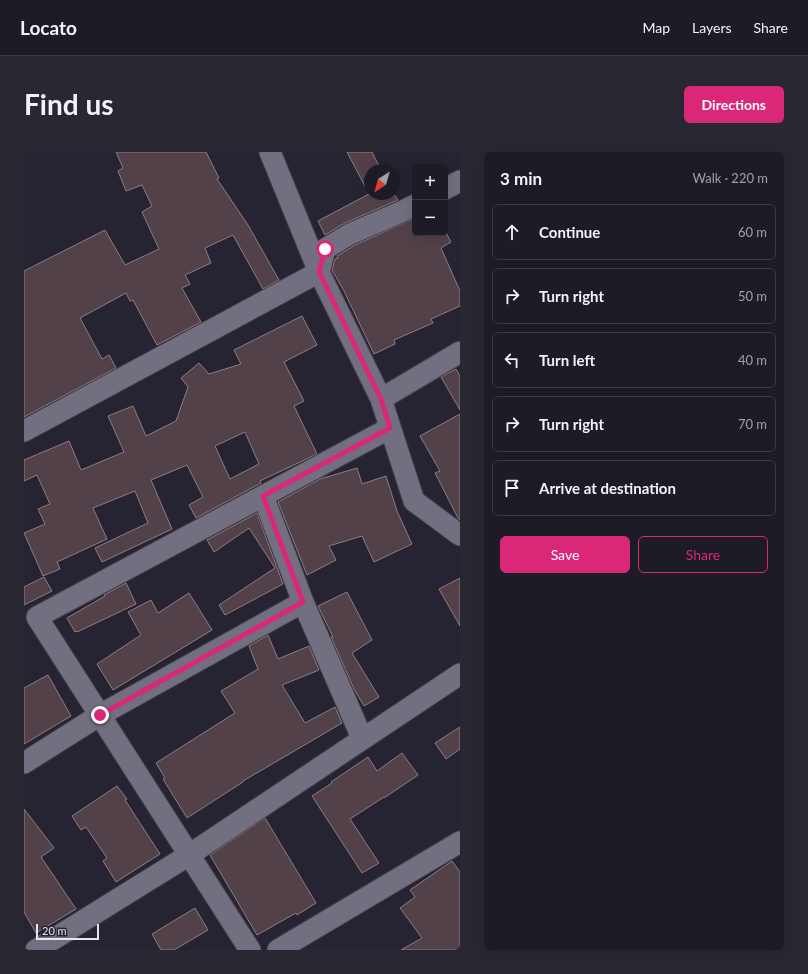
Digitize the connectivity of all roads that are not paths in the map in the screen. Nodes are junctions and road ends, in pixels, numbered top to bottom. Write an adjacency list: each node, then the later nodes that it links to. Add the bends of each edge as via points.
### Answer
1 (270, 152): 5 (street)
2 (460, 180): 3 (street)
3 (448, 187)
4 (412, 206): 5 (street, via 350,234 325,249)
5 (319, 272): 7 (street); 9 (street)
6 (460, 352): 7 (street)
7 (381, 399): 8 (street)
8 (390, 428): 10 (street); 11 (street, via 414,501)
9 (24, 431)
10 (263, 496): 12 (street); 14 (street, via 37,617)
11 (460, 535)
12 (303, 602): 14 (street); 15 (street)
13 (460, 674): 15 (street)
14 (100, 715): 16 (street); 18 (street)
15 (362, 738): 18 (street)
16 (24, 763)
17 (460, 842): 21 (street)
18 (189, 854): 19 (street); 20 (street)
19 (36, 950)
20 (250, 950)
21 (278, 950)

